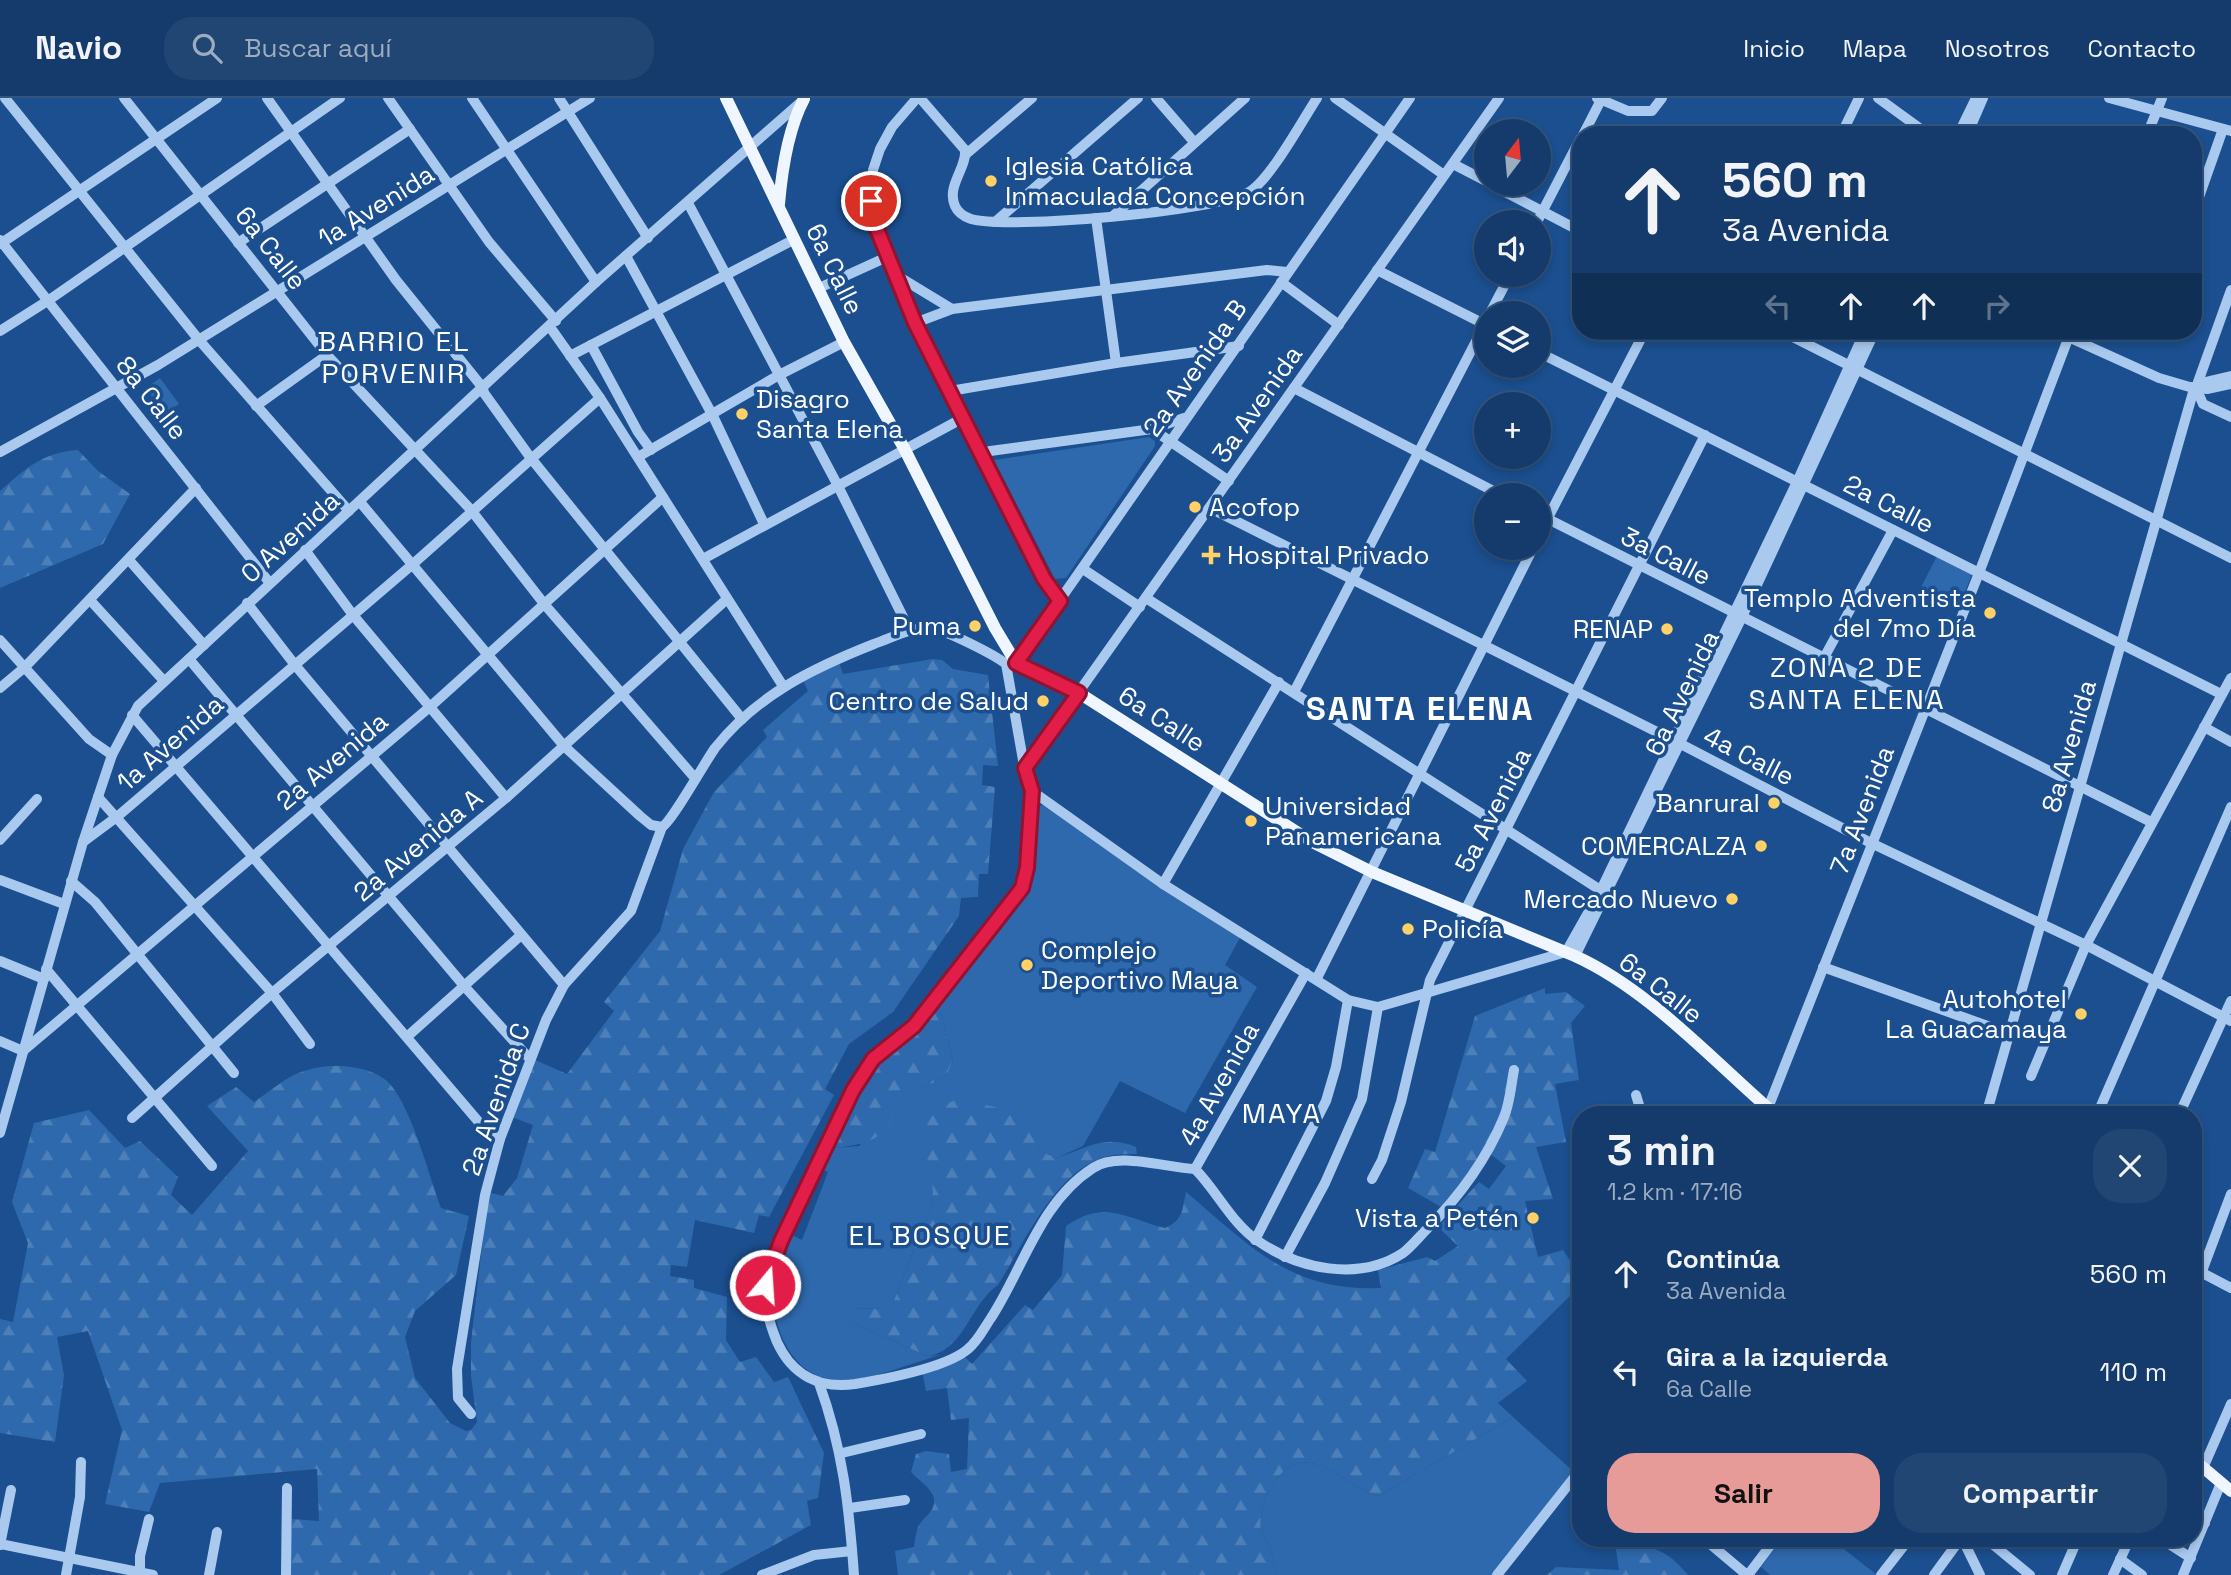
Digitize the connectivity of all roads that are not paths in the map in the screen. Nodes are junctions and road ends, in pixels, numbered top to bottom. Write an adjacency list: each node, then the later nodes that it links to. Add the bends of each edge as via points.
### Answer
1 (5, 98): 52 (street)
2 (124, 98): 41 (street, 6a Calle)
3 (217, 98): 41 (street)
4 (267, 98): 39 (street)
5 (340, 98): 39 (street)
6 (388, 98): 37 (street)
7 (472, 98): 44 (street)
8 (559, 98): 30 (street)
9 (590, 98): 30 (street, 1a Avenida)
10 (726, 98): 43 (main road, 6a Calle)
11 (919, 98): 46 (street, via 962,145); 72 (street, via 892,127 873,170 872,217)
12 (1032, 98): 46 (street)
13 (1138, 98): 63 (street)
14 (1156, 98): 42 (street)
15 (1245, 98): 42 (street)
16 (1317, 98): 60 (street, via 1251,192)
17 (1335, 98): 40 (street)
18 (1410, 98): 40 (street, 2a Avenida B)
19 (1499, 98): 47 (street, 3a Avenida)
20 (1662, 98): 28 (street, via 1652,111 1628,111)
21 (1859, 98): 32 (street)
22 (1878, 98): 33 (street)
23 (1976, 98): 34 (street)
24 (1983, 98): 35 (street)
25 (2109, 98): 29 (street)
26 (2162, 98): 29 (street)
27 (805, 99): 43 (street, 0 Avenida); 57 (main road, via 798,110 782,175)
28 (1599, 99): 31 (street)
29 (2157, 112): 36 (street); 38 (street)
30 (568, 114): 44 (street, 1a Avenida); 66 (street)
31 (1586, 126)
32 (1845, 126)
33 (1917, 126)
34 (1962, 126)
35 (1971, 126)
36 (2151, 126)
37 (410, 129): 50 (street); 51 (street)
38 (2227, 130): 53 (street)
39 (293, 132): 50 (street); 54 (street)
40 (1385, 134): 48 (street); 74 (street, 2a Avenida B)
41 (157, 140): 52 (street); 54 (street, 6a Calle)
42 (1194, 142): 60 (street)
43 (750, 146): 56 (street, 0 Avenida); 57 (main road, 6a Calle)
44 (508, 151): 51 (street, 1a Avenida); 77 (street)
45 (1572, 154): 59 (street)
46 (965, 155): 63 (street, via 954,189 955,205 970,219)
47 (1453, 163): 48 (street, 3a Avenida); 49 (street)
48 (1444, 175): 73 (street, 3a Avenida)
49 (1474, 175)
50 (328, 183): 65 (street); 69 (street)
51 (449, 186): 65 (street, 1a Avenida); 88 (street)
52 (78, 189): 68 (street); 70 (street)
53 (2202, 192)
54 (199, 193): 69 (street, 6a Calle); 70 (street)
55 (1512, 196): 58 (street)
56 (688, 203): 66 (street, 0 Avenida); 75 (street)
57 (779, 205): 67 (main road, 6a Calle)
58 (1538, 210)
59 (1543, 210)
60 (1113, 216): 62 (street)
61 (1551, 216): 64 (street)
62 (1096, 218): 63 (street); 81 (street)
63 (995, 222)
64 (1572, 227)
65 (366, 237): 82 (street, 1a Avenida); 112 (street)
66 (648, 238): 71 (street, 0 Avenida)
67 (795, 239): 75 (street); 79 (main road, 6a Calle)
68 (1, 243): 83 (street, 8a Calle)
69 (238, 243): 82 (street, 6a Calle)
70 (124, 248): 83 (street); 91 (street)
71 (626, 256): 77 (street, 0 Avenida); 84 (street)
72 (887, 257): 76 (street); 79 (street)
73 (1377, 270): 86 (street); 89 (street, 3a Avenida)
74 (1287, 272): 78 (street, 2a Avenida B); 81 (street, via 1267,270)
75 (726, 275): 84 (street); 107 (street)
76 (895, 275): 85 (street); 87 (street)
77 (596, 282): 88 (street, 0 Avenida)
78 (1280, 282): 89 (street); 101 (street, 2a Avenida B)
79 (819, 288): 98 (main road, 6a Calle)
80 (2231, 290): 110 (street, 8a Avenida)
81 (1105, 291): 85 (street); 105 (street)
82 (276, 292): 91 (street, 1a Avenida); 102 (street, 6a Calle)
83 (49, 300): 90 (street); 111 (street, 8a Calle)
84 (656, 309): 99 (street); 118 (street)
85 (952, 309): 87 (street)
86 (1474, 318)
87 (915, 323): 115 (street)
88 (553, 324): 103 (street); 112 (street, 0 Avenida)
89 (1339, 325): 113 (street, 3a Avenida)
90 (0, 331)
91 (199, 340): 111 (street, 1a Avenida); 117 (street)
92 (1639, 340): 114 (street)
93 (1800, 340): 106 (street)
94 (1862, 340): 106 (street, 6a Avenida)
95 (1869, 340): 106 (street, 6a Avenida)
96 (2067, 340): 131 (street, 7a Avenida)
97 (2084, 340): 110 (street, via 2170,383)
98 (844, 342): 107 (street); 125 (main road, 6a Calle)
99 (591, 345): 103 (street); 126 (street)
100 (1474, 345): 130 (street)
101 (1239, 346): 105 (street); 121 (street, 2a Avenida B)
102 (327, 355): 117 (street); 127 (street, 6a Calle)
103 (570, 356): 116 (street)
104 (1551, 359): 114 (street, 2a Calle)
105 (1116, 363): 115 (street)
106 (1853, 366): 131 (street); 137 (street, 6a Avenida)
107 (779, 375): 118 (street); 136 (street)
108 (2231, 376): 110 (street)
109 (2231, 384): 110 (street)
110 (2196, 386): 119 (street, via 2203,404); 145 (street, 8a Avenida)
111 (118, 388): 128 (street, 1a Avenida); 138 (street, 8a Calle)
112 (483, 388): 127 (street, 0 Avenida); 132 (street)
113 (1294, 388): 130 (street); 134 (street, 3a Avenida)
114 (1613, 390): 123 (street, 2a Calle); 141 (street)
115 (950, 391): 120 (street)
116 (600, 398): 132 (street, 1a Avenida); 133 (street)
117 (256, 406): 144 (street)
118 (713, 416): 126 (street); 147 (street)
119 (2231, 417)
120 (963, 418): 125 (street); 129 (street)
121 (1184, 418): 122 (street); 124 (street, 2a Avenida B)
122 (1152, 429): 124 (street); 129 (street)
123 (1704, 435): 137 (street, 2a Calle); 156 (street, 5a Avenida)
124 (1169, 442): 134 (street); 157 (street, 2a Avenida B)
125 (904, 448): 136 (street); 179 (main road, 6a Calle)
126 (651, 450): 133 (street)
127 (417, 451): 140 (street, 0 Avenida); 143 (street, 6a Calle)
128 (0, 452)
129 (983, 452): 164 (street, via 1044,579)
130 (1418, 453): 135 (street); 159 (street)
131 (2024, 453): 145 (street); 158 (street, 7a Avenida)
132 (530, 457): 143 (street, 1a Avenida); 149 (street)
133 (638, 457): 139 (street)
134 (1228, 481): 142 (street, 3a Avenida)
135 (1477, 483)
136 (837, 484): 147 (street); 170 (street)
137 (1800, 484): 148 (street, 2a Calle); 169 (street, 6a Avenida)
138 (196, 488): 153 (street); 160 (street, 8a Calle)
139 (663, 497): 149 (street, 2a Avenida); 152 (street)
140 (360, 502): 144 (street, 0 Avenida); 155 (street)
141 (1551, 502)
142 (1210, 508): 159 (street, 4a Calle); 161 (street, 3a Avenida)
143 (471, 510): 155 (street, 1a Avenida); 166 (street, 6a Calle)
144 (349, 511): 150 (street, 0 Avenida)
145 (2155, 519): 151 (street); 173 (street, 8a Avenida)
146 (1551, 521): 156 (street, 3a Calle)
147 (764, 523): 152 (street)
148 (1894, 530): 158 (street, 2a Calle); 177 (street)
149 (605, 547): 166 (street, 2a Avenida); 172 (street)
150 (305, 550): 160 (street, 0 Avenida); 168 (street)
151 (2231, 558)
152 (703, 559): 162 (street)
153 (129, 560): 163 (street); 174 (street)
154 (1527, 560): 175 (street)
155 (413, 564): 168 (street, 1a Avenida); 176 (street)
156 (1637, 567): 169 (street, 3a Calle); 190 (street, 5a Avenida)
157 (1083, 569): 164 (street, 2a Avenida B); 167 (street)
158 (1979, 573): 173 (street, 2a Calle); 193 (street, 7a Avenida)
159 (1354, 580): 175 (street, 4a Calle); 188 (street)
160 (269, 582): 165 (street, 0 Avenida)
161 (1146, 598): 167 (street, 3a Avenida); 184 (street)
162 (727, 599): 172 (street, 2a Avenida A); 185 (street)
163 (90, 600): 181 (street); 183 (street)
164 (1060, 601): 179 (street, 2a Avenida B)
165 (247, 603): 174 (street, 0 Avenida); 180 (street)
166 (545, 605): 176 (street, 2a Avenida); 187 (street, 6a Calle)
167 (1140, 607): 189 (street, 3a Avenida)
168 (353, 615): 180 (street, 1a Avenida); 192 (street)
169 (1738, 615): 177 (street, 3a Calle); 198 (street, 6a Avenida)
170 (910, 631): 185 (street, 2a Avenida C, via 822,665); 204 (street, via 942,629 1006,664)
171 (0, 640): 181 (street)
172 (680, 642): 187 (street, 2a Avenida A); 196 (street)
173 (2120, 644): 191 (street, 2a Calle); 208 (street, 8a Avenida)
174 (204, 645): 178 (street, 0 Avenida)
175 (1483, 645): 190 (street, 4a Calle); 205 (street)
176 (489, 656): 192 (street, 2a Avenida); 200 (street)
177 (1825, 656): 193 (street, 3a Calle)
178 (189, 659): 183 (street, 0 Avenida); 194 (street)
179 (1016, 663): 189 (main road, 6a Calle)
180 (295, 666): 194 (street, 1a Avenida); 202 (street)
181 (25, 667): 186 (street); 201 (street, via 89,739)
182 (2231, 678): 191 (street)
183 (164, 681): 195 (street, 0 Avenida)
184 (1279, 681): 188 (street); 207 (street)
185 (783, 686): 196 (street, 2a Avenida C)
186 (0, 688)
187 (621, 692): 200 (street, 2a Avenida A); 206 (street, 6a Calle)
188 (1294, 692): 205 (street)
189 (1079, 693): 204 (street, 3a Avenida); 207 (main road, 6a Calle)
190 (1576, 693): 198 (street, 4a Calle); 218 (street, 5a Avenida)
191 (2221, 694): 197 (street)
192 (431, 706): 202 (street, 2a Avenida); 212 (street)
193 (1925, 707): 208 (street, 3a Calle); 221 (street, 7a Avenida)
194 (236, 714): 203 (street, 1a Avenida); 213 (street)
195 (132, 715): 201 (street, 0 Avenida); 203 (street)
196 (742, 719): 206 (street, 2a Avenida C)
197 (2204, 727): 199 (street); 216 (street)
198 (1677, 742): 221 (street, 4a Calle); 228 (street, 6a Avenida)
199 (2231, 742)
200 (564, 746): 212 (street, 2a Avenida A); 217 (street, via 640,817)
201 (112, 755): 210 (street, 0 Avenida)
202 (372, 755): 213 (street, 2a Avenida); 222 (street)
203 (177, 765): 215 (street, 1a Avenida); 223 (street)
204 (1025, 768): 209 (street)
205 (1420, 771): 218 (street); 224 (street)
206 (694, 777): 217 (street, 2a Avenida C)
207 (1220, 783): 224 (main road, 6a Calle, via 1314,843); 227 (street)
208 (2080, 786): 216 (street, 3a Calle); 233 (street, 8a Avenida)
209 (1032, 791): 227 (street); 285 (street, via 1022,888 914,1026 873,1059 853,1090 770,1268 766,1302 776,1339 795,1369)
210 (99, 797): 215 (street); 220 (street, 0 Avenida)
211 (37, 799): 219 (street)
212 (506, 799): 222 (street, 2a Avenida A)
213 (312, 805): 223 (street, 2a Avenida); 229 (street)
214 (2231, 807): 244 (street)
215 (117, 816): 220 (street, 1a Avenida); 231 (street)
216 (2151, 822): 236 (street)
217 (662, 827): 245 (street, 2a Avenida C, via 631,911)
218 (1508, 830): 228 (street); 232 (street, 5a Avenida)
219 (0, 840)
220 (83, 842): 226 (street, 0 Avenida)
221 (1871, 843): 233 (street, 4a Calle); 240 (street, 7a Avenida)
222 (449, 846): 229 (street, 2a Avenida A); 234 (street)
223 (253, 856): 231 (street, 2a Avenida); 235 (street)
224 (1372, 872): 232 (main road, 6a Calle); 243 (street)
225 (0, 880): 230 (street)
226 (71, 881): 230 (street, 0 Avenida); 237 (street, via 95,902)
227 (1163, 884): 241 (street)
228 (1604, 892): 238 (street, 6a Avenida)
229 (389, 897): 235 (street, 2a Avenida A); 246 (street)
230 (64, 904): 242 (street, 0 Avenida)
231 (196, 906): 237 (street, 2a Avenida); 247 (street)
232 (1466, 911): 238 (main road, 6a Calle); 248 (street, 5a Avenida)
233 (2040, 925): 236 (street, 4a Calle); 254 (street, 8a Avenida)
234 (520, 936): 245 (street); 246 (street)
235 (329, 945): 247 (street, 2a Avenida A); 255 (street)
236 (2087, 945): 244 (street, 4a Calle); 263 (street)
237 (136, 954): 251 (street, 2a Avenida); 258 (street)
238 (1571, 954): 248 (street); 267 (main road, 6a Calle, via 1606,972 1658,1011)
239 (0, 961): 242 (street)
240 (1823, 967): 254 (street); 268 (street, 7a Avenida)
241 (1306, 973): 243 (street); 277 (street, 4a Avenida)
242 (45, 974): 251 (street); 259 (street, 0 Avenida)
243 (1317, 978): 249 (street)
244 (2155, 981): 253 (street, 4a Calle); 270 (street)
245 (564, 985): 260 (street, 2a Avenida C)
246 (465, 987): 255 (street); 260 (street)
247 (272, 993): 257 (street); 258 (street, 2a Avenida A)
248 (1425, 993): 252 (street); 278 (street, 5a Avenida, via 1401,1102)
249 (1348, 1000): 252 (street); 280 (street, via 1326,1101)
250 (2231, 1002): 253 (street)
251 (78, 1004): 259 (street, 2a Avenida); 265 (street)
252 (1378, 1007): 281 (street, via 1362,1099 1325,1183)
253 (2228, 1019): 271 (street)
254 (2010, 1034): 269 (street, 8a Avenida)
255 (409, 1035): 275 (street, via 489,1134)
256 (0, 1041): 259 (street)
257 (310, 1044)
258 (212, 1046): 262 (street); 265 (street, 2a Avenida A)
259 (23, 1051): 273 (street, 0 Avenida)
260 (529, 1058): 275 (street, 2a Avenida C)
261 (1514, 1070): 281 (street, via 1505,1114 1487,1154 1465,1187 1403,1253 1359,1269 1339,1270)
262 (234, 1073)
263 (2031, 1076)
264 (1636, 1095): 266 (street)
265 (154, 1099): 272 (street, 2a Avenida A); 276 (street)
266 (1639, 1106)
267 (1766, 1106)
268 (1774, 1106)
269 (1989, 1106)
270 (2101, 1106)
271 (2184, 1106)
272 (132, 1118)
273 (1, 1121): 274 (street, 0 Avenida)
274 (0, 1133)
275 (500, 1139): 287 (street, 2a Avenida C, via 485,1195 457,1368 458,1398)
276 (212, 1166)
277 (1195, 1169): 280 (street); 285 (street, 4a Avenida, via 1138,1162 1094,1167 1048,1211 1001,1302 969,1348 918,1369 857,1384)
278 (1372, 1179)
279 (2231, 1194): 282 (street)
280 (1255, 1240): 281 (street)
281 (1285, 1257)
282 (2202, 1260)
283 (2202, 1274): 284 (street)
284 (2231, 1288)
285 (823, 1384): 289 (street)
286 (2231, 1404): 291 (street)
287 (471, 1414)
288 (921, 1434): 289 (street)
289 (842, 1453): 297 (street)
290 (81, 1462): 315 (street)
291 (2203, 1468): 293 (main road)
292 (1572, 1480): 325 (street)
293 (2226, 1487): 300 (street)
294 (287, 1488): 322 (street)
295 (11, 1490): 303 (street)
296 (905, 1500): 297 (street)
297 (850, 1508): 314 (street)
298 (149, 1519): 318 (street)
299 (2202, 1520): 300 (street)
300 (2205, 1523): 301 (street)
301 (2202, 1530)
302 (217, 1532): 321 (street)
303 (0, 1544): 315 (street)
304 (1714, 1547): 326 (street)
305 (1766, 1547): 326 (street)
306 (1903, 1547): 327 (street)
307 (1955, 1547): 328 (street)
308 (1966, 1547): 329 (street)
309 (1996, 1547): 330 (street)
310 (2074, 1547): 331 (street)
311 (2126, 1547): 316 (street)
312 (2173, 1547): 317 (street)
313 (2195, 1547): 317 (street)
314 (852, 1551): 323 (street, via 814,1555); 324 (street)
315 (70, 1559): 318 (street); 319 (street)
316 (2120, 1559): 332 (street); 333 (street)
317 (2190, 1559): 334 (street)
318 (140, 1573): 320 (street)
319 (66, 1575)
320 (153, 1575)
321 (209, 1575)
322 (286, 1575)
323 (762, 1575)
324 (854, 1575)
325 (1497, 1575)
326 (1748, 1575)
327 (1881, 1575)
328 (1934, 1575)
329 (1980, 1575)
330 (2030, 1575)
331 (2062, 1575)
332 (2113, 1575)
333 (2143, 1575)
334 (2183, 1575)

